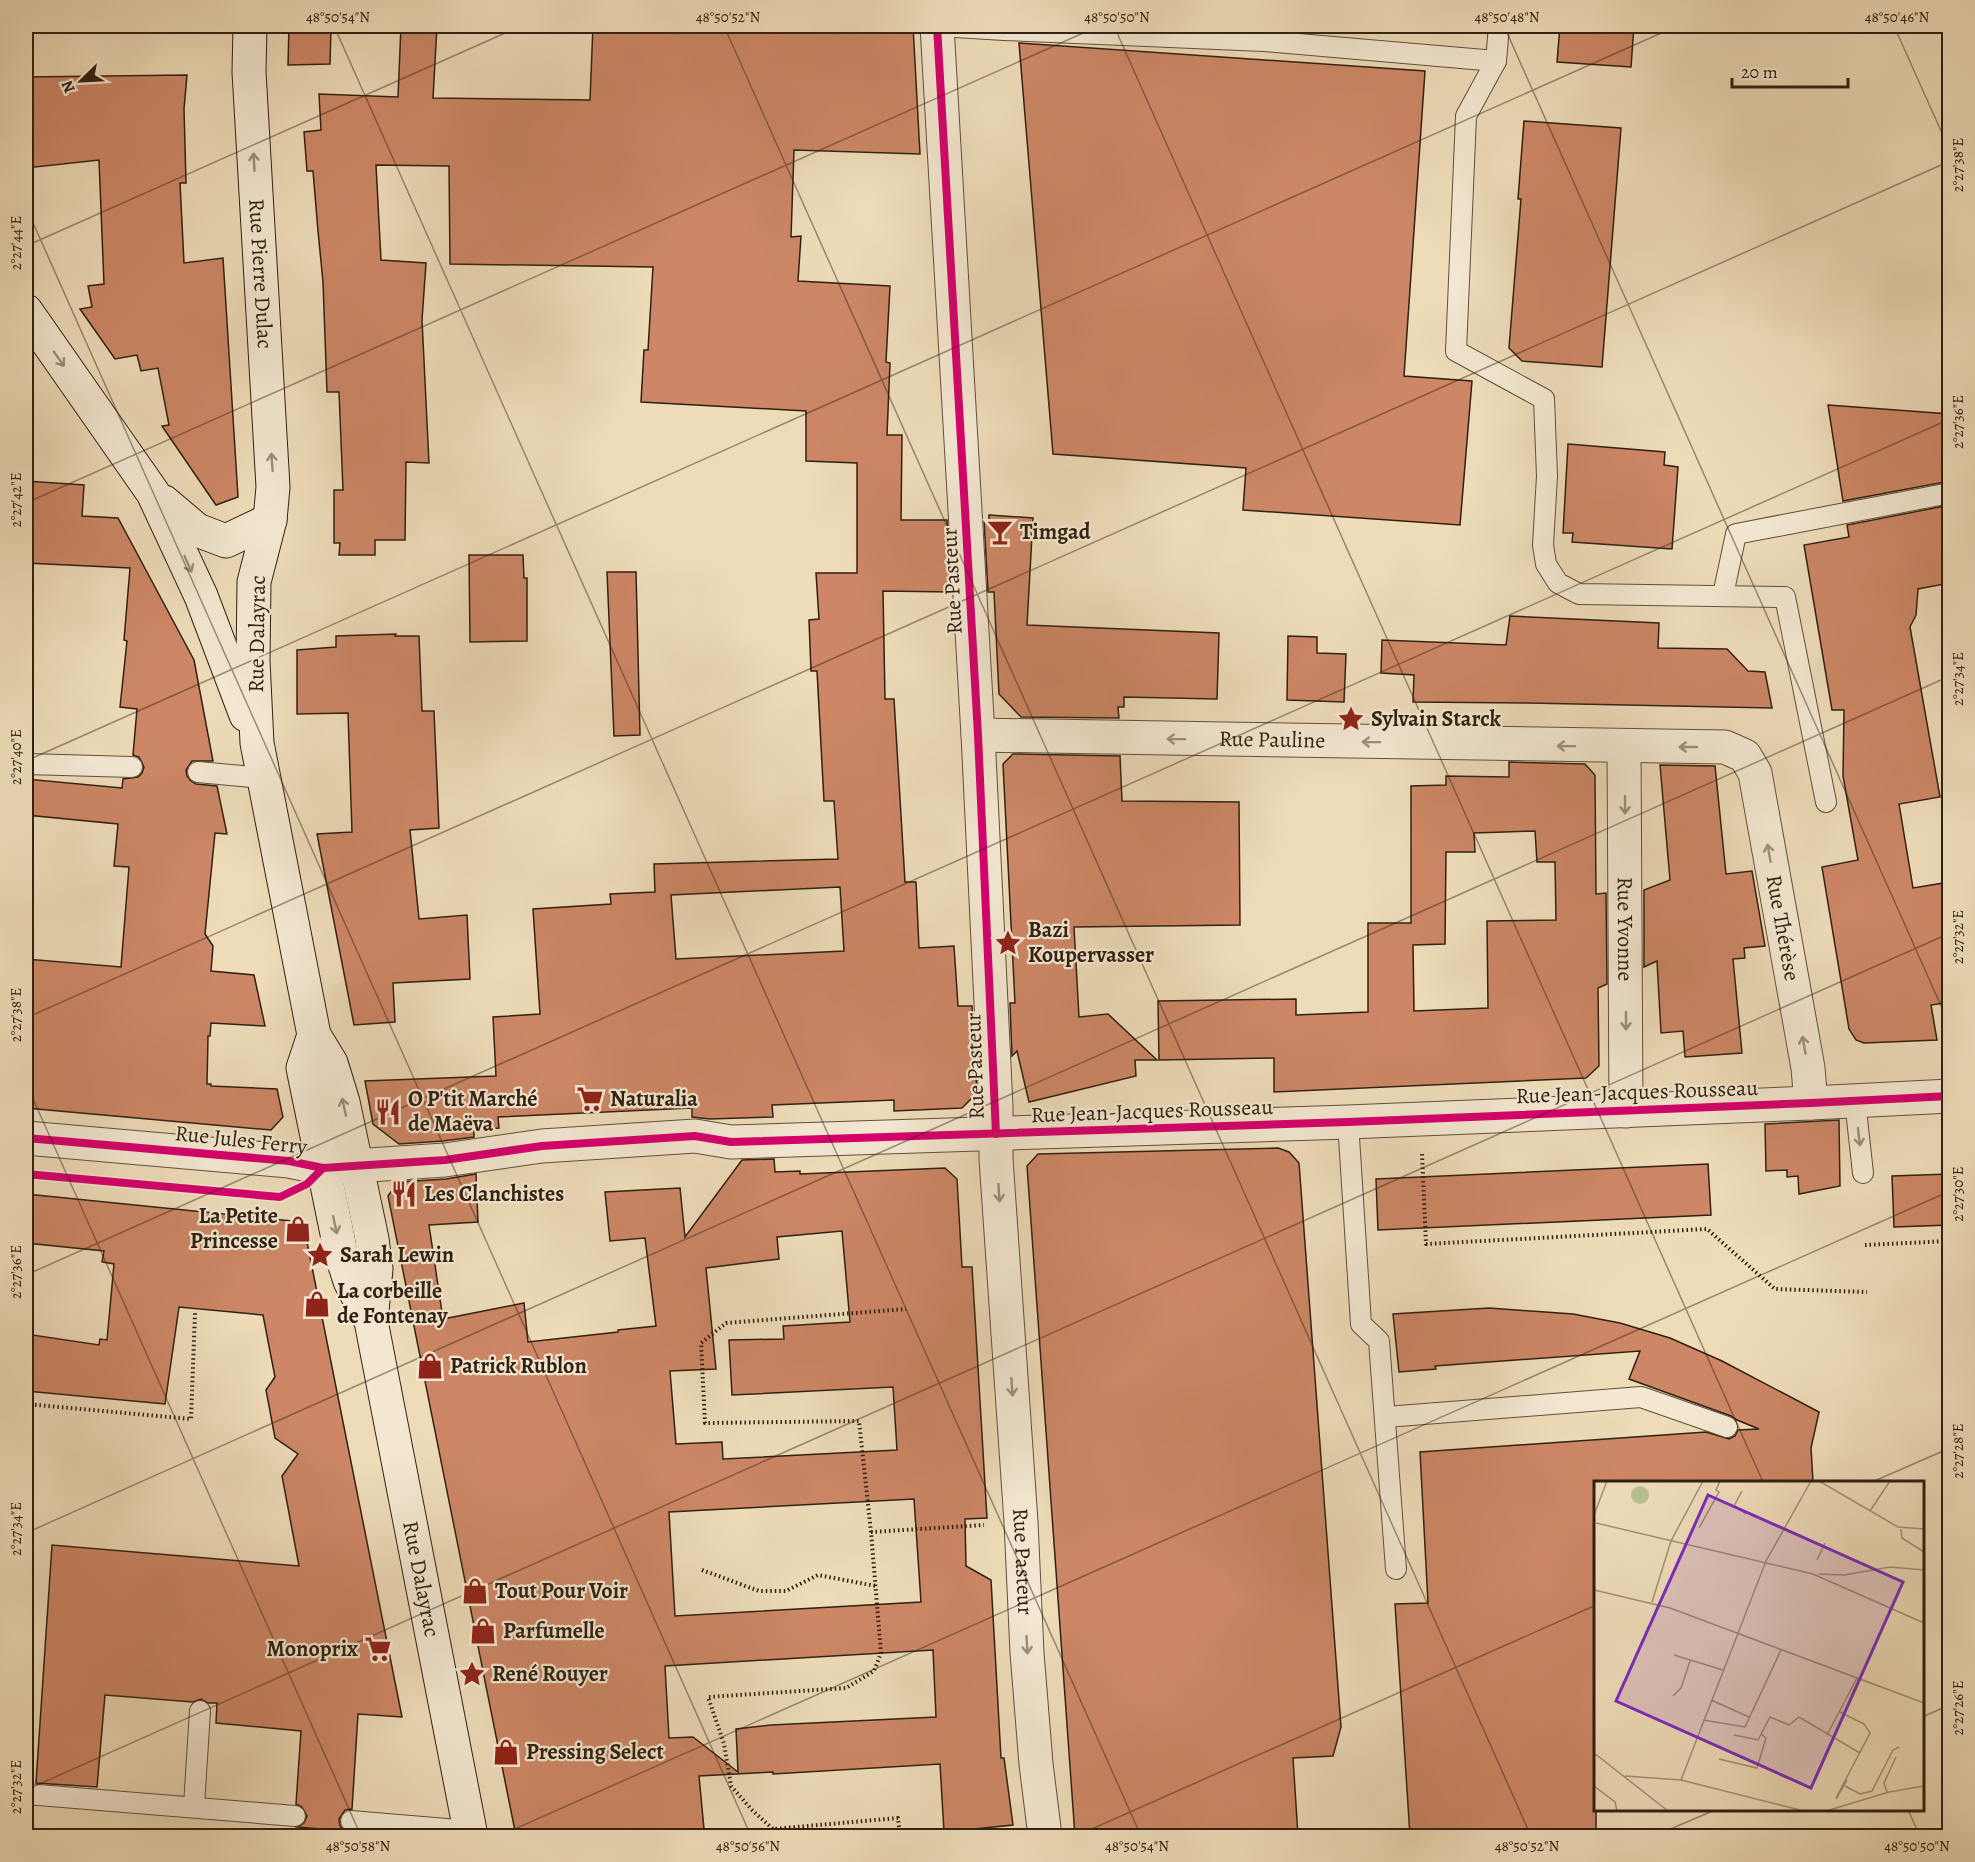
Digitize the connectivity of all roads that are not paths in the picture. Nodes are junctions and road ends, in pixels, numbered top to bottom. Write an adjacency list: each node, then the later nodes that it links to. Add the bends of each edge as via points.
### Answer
1 (250, 26): 9 (street, Rue Pierre Dulac, one-way to 1, via 273,486 249,72)
2 (938, 26): 4 (lane); 11 (street, Rue Pasteur)
3 (1499, 26): 5 (lane)
4 (1265, 33): 5 (lane)
5 (1496, 61): 10 (lane, via 1466,116 1456,351 1544,399 1546,564 1558,583 1579,594)
6 (26, 311): 7 (street, Rue Dalayrac, one-way to 7)
7 (153, 493): 9 (street, Rue Dalayrac, via 197,530 226,541); 12 (street, Rue Dalayrac, one-way to 12, via 201,596)
8 (1950, 494): 10 (lane, via 1736,534)
9 (270, 520): 12 (street, Rue Dalayrac, via 254,582)
10 (1723, 595): 19 (lane, via 1785,597)
11 (978, 735): 13 (street, Rue Pauline, one-way to 11); 26 (street, Rue Pasteur)
12 (257, 743): 18 (street, Rue Dalayrac)
13 (1624, 747): 14 (street, Rue Pauline, one-way to 13, via 1725,747); 24 (street, Rue Yvonne, one-way to 24)
14 (1745, 756): 23 (street, Rue Thérèse, one-way to 14, via 1755,772)
15 (26, 764): 16 (lane)
16 (132, 767)
17 (198, 772): 18 (lane)
18 (262, 777): 20 (street, Rue Dalayrac)
19 (1826, 802)
20 (314, 1035): 28 (street, Rue Dalayrac, one-way to 20, via 332,1063); 29 (street, Rue Dalayrac, via 303,1068)
21 (1950, 1096): 22 (street, Rue Jean-Jacques Rousseau)
22 (1855, 1101): 23 (street, Rue Jean-Jacques Rousseau); 30 (lane, one-way to 30)
23 (1811, 1103): 24 (street, Rue Jean-Jacques Rousseau)
24 (1626, 1110): 25 (street, Rue Jean-Jacques Rousseau)
25 (1348, 1122): 26 (street, Rue Jean-Jacques Rousseau); 32 (lane, via 1361,1324 1379,1341)
26 (996, 1134): 28 (street, Rue Jean-Jacques Rousseau, via 731,1142 695,1136 542,1146 445,1160); 41 (street, Rue Pasteur, one-way to 41, via 1027,1653)
27 (26, 1138): 29 (street, Rue Jules Ferry, via 289,1161)
28 (356, 1165): 29 (street); 31 (street, Rue Dalayrac, via 376,1269)
29 (323, 1168): 31 (street, Rue Dalayrac, one-way to 31, via 344,1262)
30 (1863, 1173)
31 (371, 1321): 40 (street, Rue Dalayrac)
32 (1386, 1417): 33 (lane, via 1641,1397); 34 (lane)
33 (1726, 1428)
34 (1396, 1569)
35 (201, 1712): 37 (lane)
36 (26, 1794): 37 (lane)
37 (194, 1806): 38 (lane)
38 (295, 1816)
39 (351, 1821): 40 (lane)
40 (470, 1834)
41 (1045, 1836)

